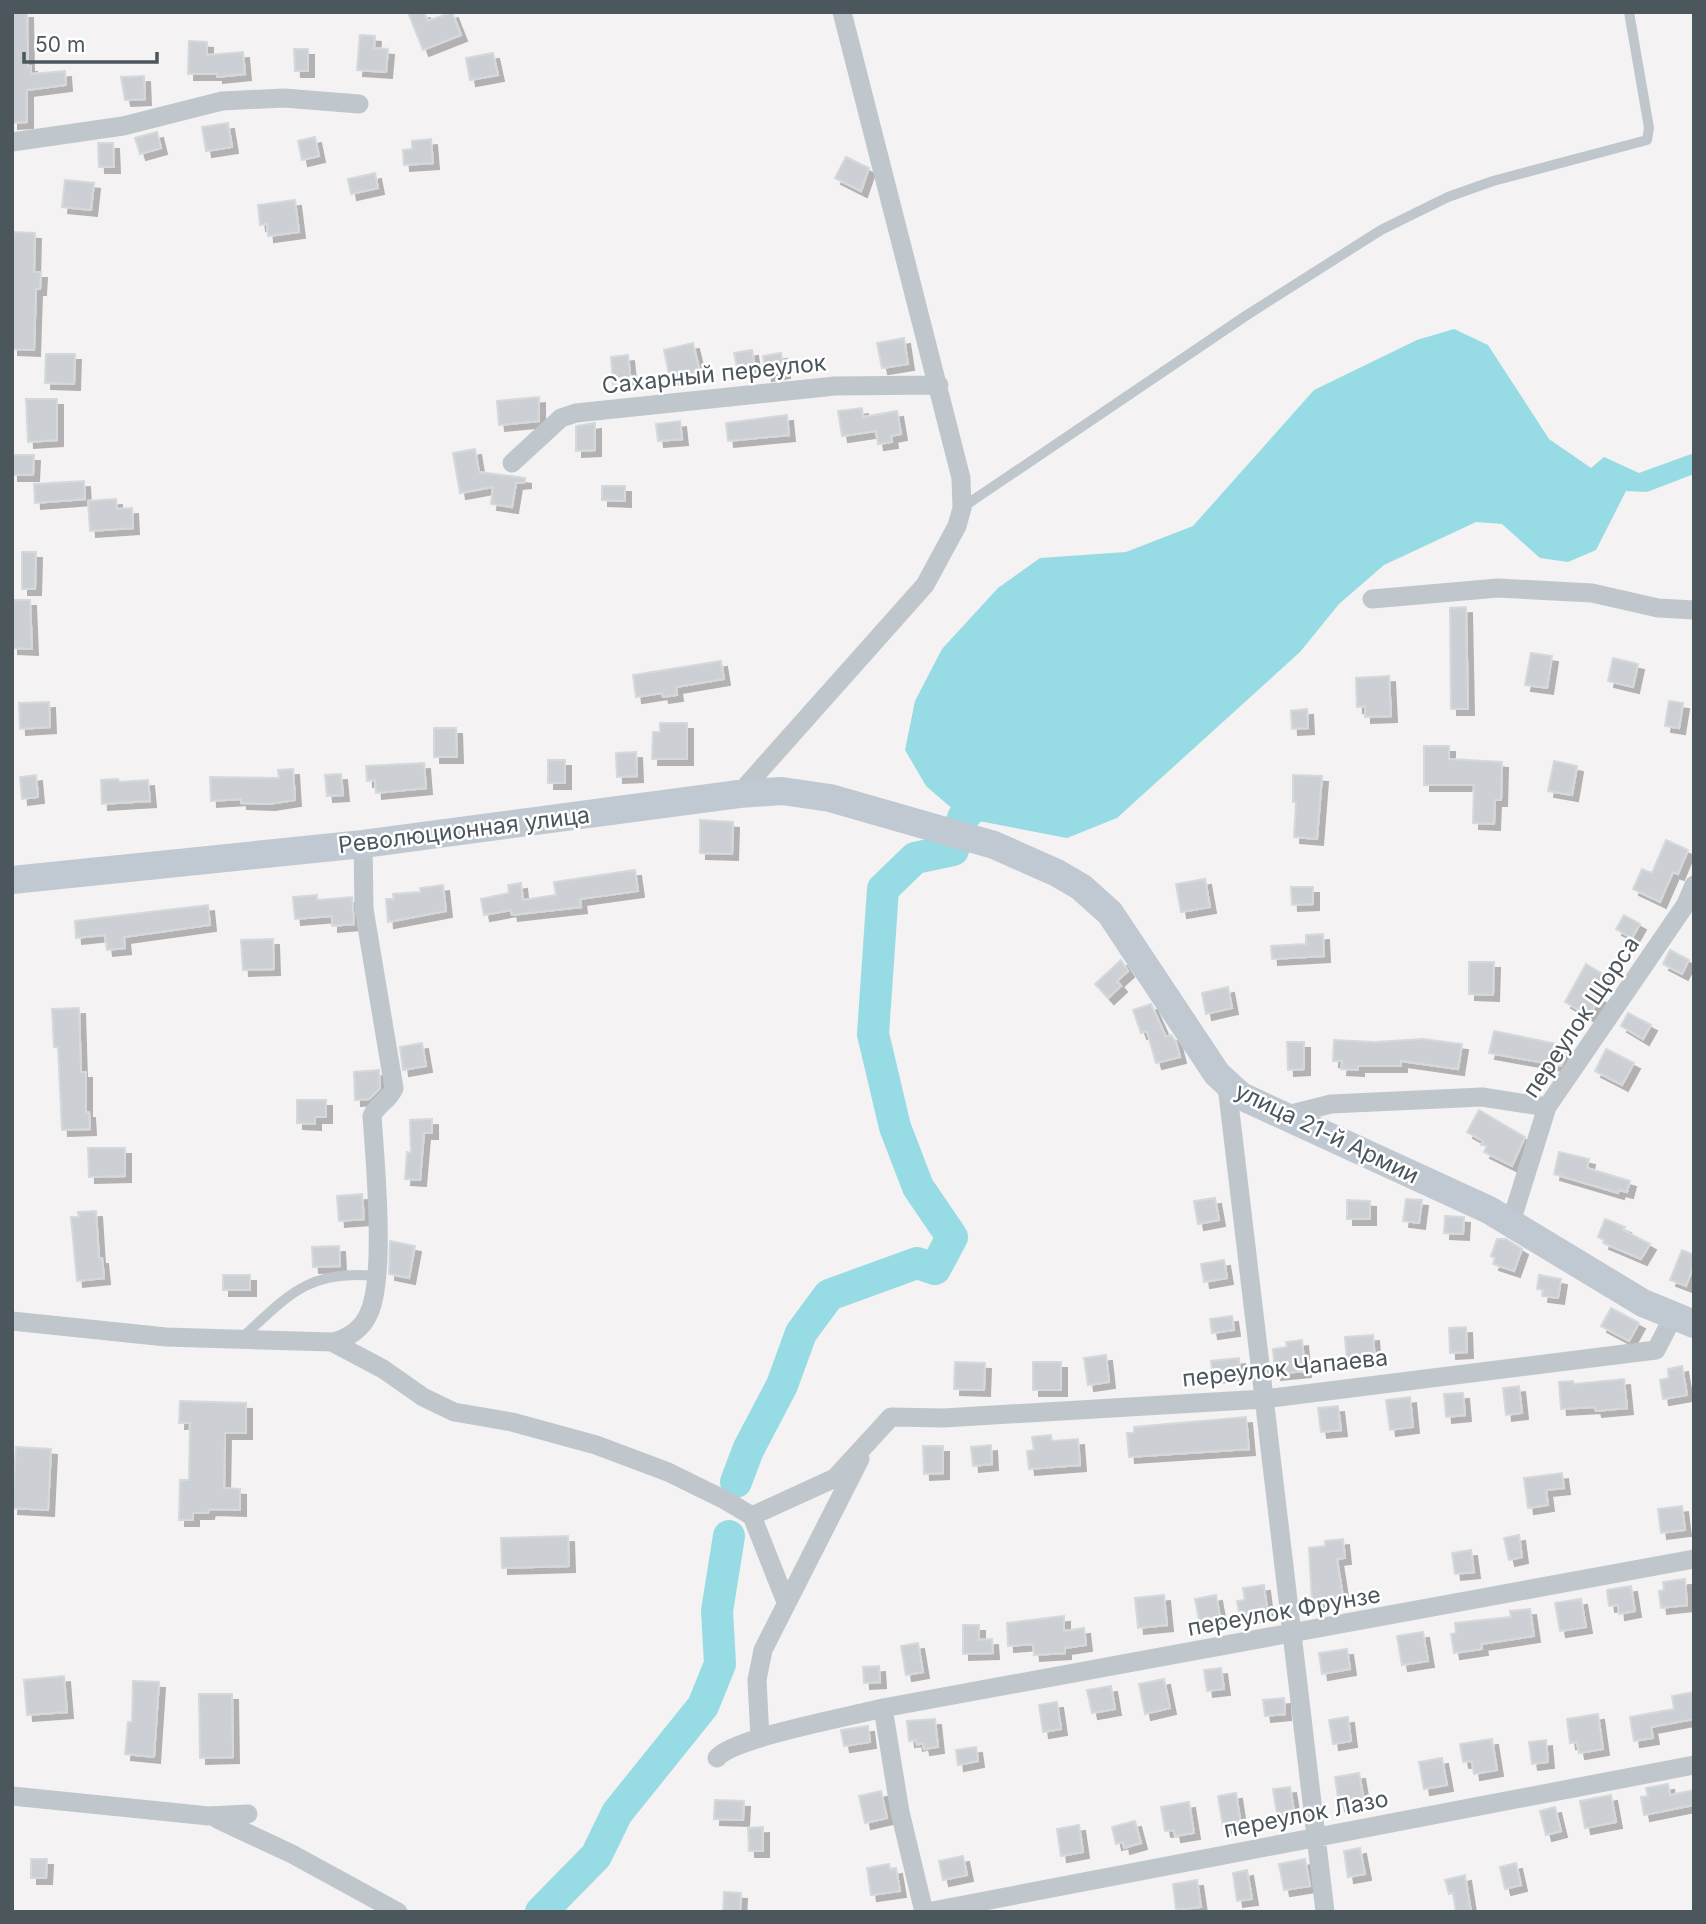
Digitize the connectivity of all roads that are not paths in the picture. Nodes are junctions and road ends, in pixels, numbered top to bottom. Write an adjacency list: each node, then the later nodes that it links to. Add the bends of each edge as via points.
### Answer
1 (842, 12): 5 (street)
2 (1629, 12): 7 (lane, via 1649,128 1647,140 1493,181 1381,230)
3 (359, 104): 4 (street, via 284,98 222,101 123,126)
4 (12, 142)
5 (939, 385): 6 (street, Сахарный переулок, via 835,386 576,413 561,418); 7 (street, via 959,470)
6 (512, 463)
7 (962, 508): 10 (street, via 948,546 925,585)
8 (1372, 600): 9 (street, via 1498,588 1592,593 1658,608)
9 (1694, 610)
10 (739, 794): 11 (main road, Революционная улица, via 813,794); 12 (main road, Революционная улица)
11 (914, 821): 15 (main road, улица 21-й Армии, via 994,845 1081,887 1110,913)
12 (363, 844): 13 (main road, Революционная улица); 19 (street, via 364,909 394,1088 372,1116)
13 (12, 880)
14 (1694, 885): 16 (street, переулок Щорса, via 1686,904)
15 (1227, 1086): 17 (main road, улица 21-й Армии); 24 (street)
16 (1546, 1107): 17 (street, via 1482,1097 1331,1104); 18 (street, переулок Щорса)
17 (1283, 1116): 18 (main road, улица 21-й Армии)
18 (1511, 1222): 20 (main road, улица 21-й Армии, via 1643,1303)
19 (375, 1276): 22 (lane, via 324,1277 302,1285); 23 (street, via 364,1322 350,1335)
20 (1684, 1320): 24 (street, переулок Чапаева, via 1656,1349)
21 (12, 1321): 22 (street, via 166,1337)
22 (243, 1338): 23 (street)
23 (332, 1342): 26 (street, via 454,1412 512,1422 596,1446 668,1472)
24 (1264, 1399): 25 (street, переулок Чапаева, via 944,1418 900,1416 883,1423); 29 (street)
25 (868, 1442): 26 (street, via 835,1478); 28 (street)
26 (752, 1516): 28 (street)
27 (1694, 1559): 29 (street, переулок Фрунзе)
28 (786, 1602): 31 (street, via 758,1665)
29 (1293, 1635): 30 (street, переулок Фрунзе); 37 (street)
30 (883, 1708): 31 (street, переулок Фрунзе); 39 (street, via 900,1812)
31 (760, 1738): 32 (street, переулок Фрунзе, via 723,1750)
32 (717, 1758)
33 (1694, 1765): 37 (street, переулок Лазо)
34 (12, 1796): 36 (street)
35 (247, 1814): 36 (street)
36 (209, 1816): 38 (street)
37 (1317, 1836): 39 (street, переулок Лазо); 40 (street)
38 (398, 1912)
39 (925, 1912)
40 (1325, 1912)

